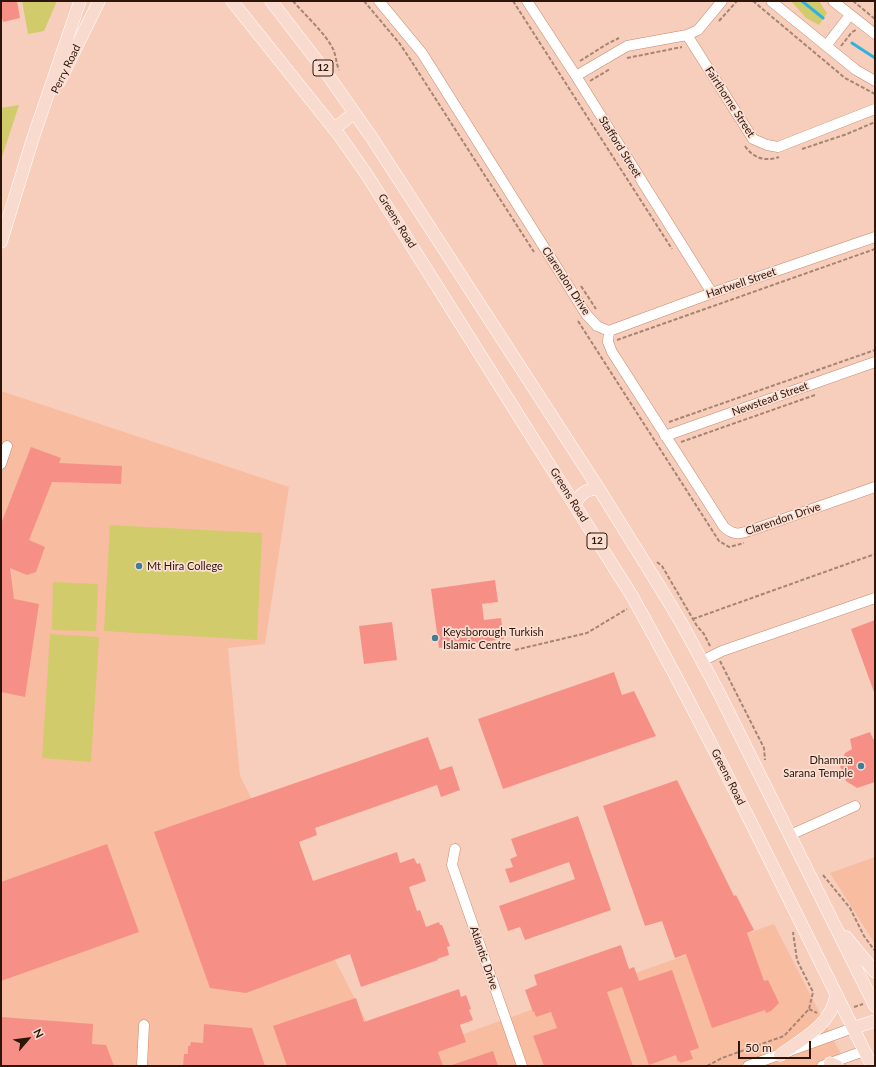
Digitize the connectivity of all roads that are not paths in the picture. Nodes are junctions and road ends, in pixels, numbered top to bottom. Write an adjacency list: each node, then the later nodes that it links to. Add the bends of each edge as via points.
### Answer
1 (80, 1): 19 (main road, Perry Road)
2 (99, 1): 19 (main road, Perry Road)
3 (232, 1): 18 (main road, Greens Road / 12)
4 (271, 1): 17 (main road, 12)
5 (379, 1): 23 (street, Clarendon Drive, via 422,53 586,314 597,326)
6 (527, 1): 14 (street, Stafford Street)
7 (722, 1): 12 (street, via 698,30)
8 (771, 1): 13 (street)
9 (833, 1): 10 (street)
10 (850, 15): 11 (street); 13 (street)
11 (875, 34)
12 (687, 35): 14 (street, via 627,46); 16 (street, Fairthorne Street, via 752,140 778,147)
13 (826, 46): 15 (street, via 856,70)
14 (576, 76): 22 (street, Stafford Street)
15 (875, 81)
16 (875, 108)
17 (354, 112): 18 (main road); 29 (main road, 12)
18 (334, 129): 30 (main road, Greens Road / 12, via 393,214)
19 (33, 138): 21 (main road, Perry Road)
20 (875, 237): 22 (street, Hartwell Street)
21 (1, 242)
22 (712, 293): 23 (street, Hartwell Street)
23 (609, 331): 25 (street, Clarendon Drive, via 608,342 612,352)
24 (875, 362): 25 (street, Newstead Street)
25 (665, 436): 28 (street, Clarendon Drive, via 724,527 730,532 752,530)
26 (7, 446): 27 (street)
27 (1, 464)
28 (875, 487)
29 (599, 489): 30 (main road, via 585,491); 32 (main road, 12, via 661,588)
30 (575, 505): 38 (main road, Greens Road / 12, via 632,596 669,662)
31 (875, 598): 32 (street, via 722,651)
32 (702, 661): 34 (main road, 12)
33 (855, 806): 34 (street)
34 (790, 835): 36 (main road, 12)
35 (455, 849): 47 (street, Atlantic Drive, via 452,865)
36 (833, 921): 37 (main road); 39 (main road, 12)
37 (875, 972)
38 (836, 995): 42 (main road, Greens Road / 12); 44 (main road, via 831,1012 823,1022)
39 (875, 1006)
40 (875, 1021): 42 (main road)
41 (144, 1025): 46 (street)
42 (853, 1028): 43 (main road, Greens Road / 12); 44 (street)
43 (870, 1049): 45 (street); 49 (main road, Greens Road / 12)
44 (780, 1054): 48 (street)
45 (830, 1065)
46 (142, 1066)
47 (522, 1066)
48 (748, 1066)
49 (872, 1066)

